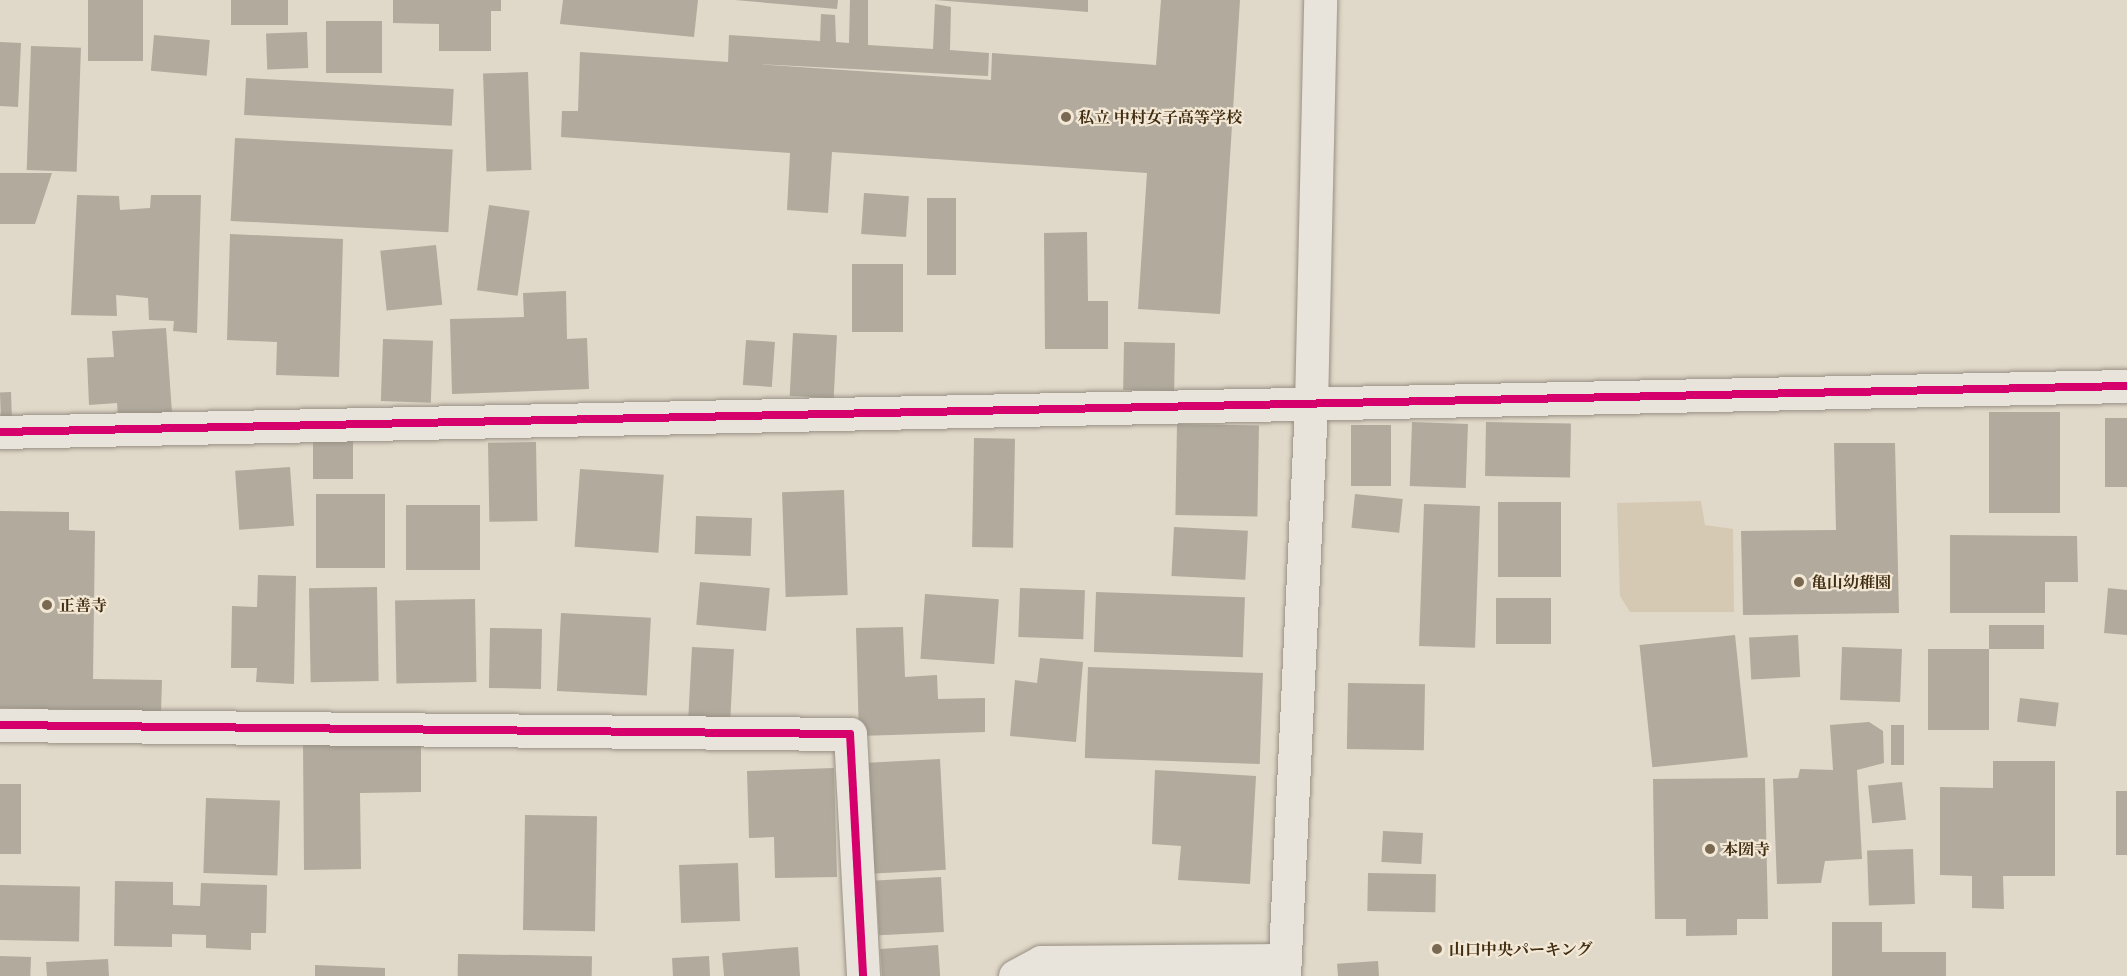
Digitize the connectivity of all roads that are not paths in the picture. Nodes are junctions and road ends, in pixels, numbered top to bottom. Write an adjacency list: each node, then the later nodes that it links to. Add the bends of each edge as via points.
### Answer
1 (1320, 0): 3 (street)
2 (2127, 386): 3 (street)
3 (1311, 406): 4 (street); 6 (street)
4 (0, 432)
5 (0, 725): 7 (street, via 850,734)
6 (1284, 968): 8 (street, via 1041,962)
7 (863, 976)
8 (1015, 976)

